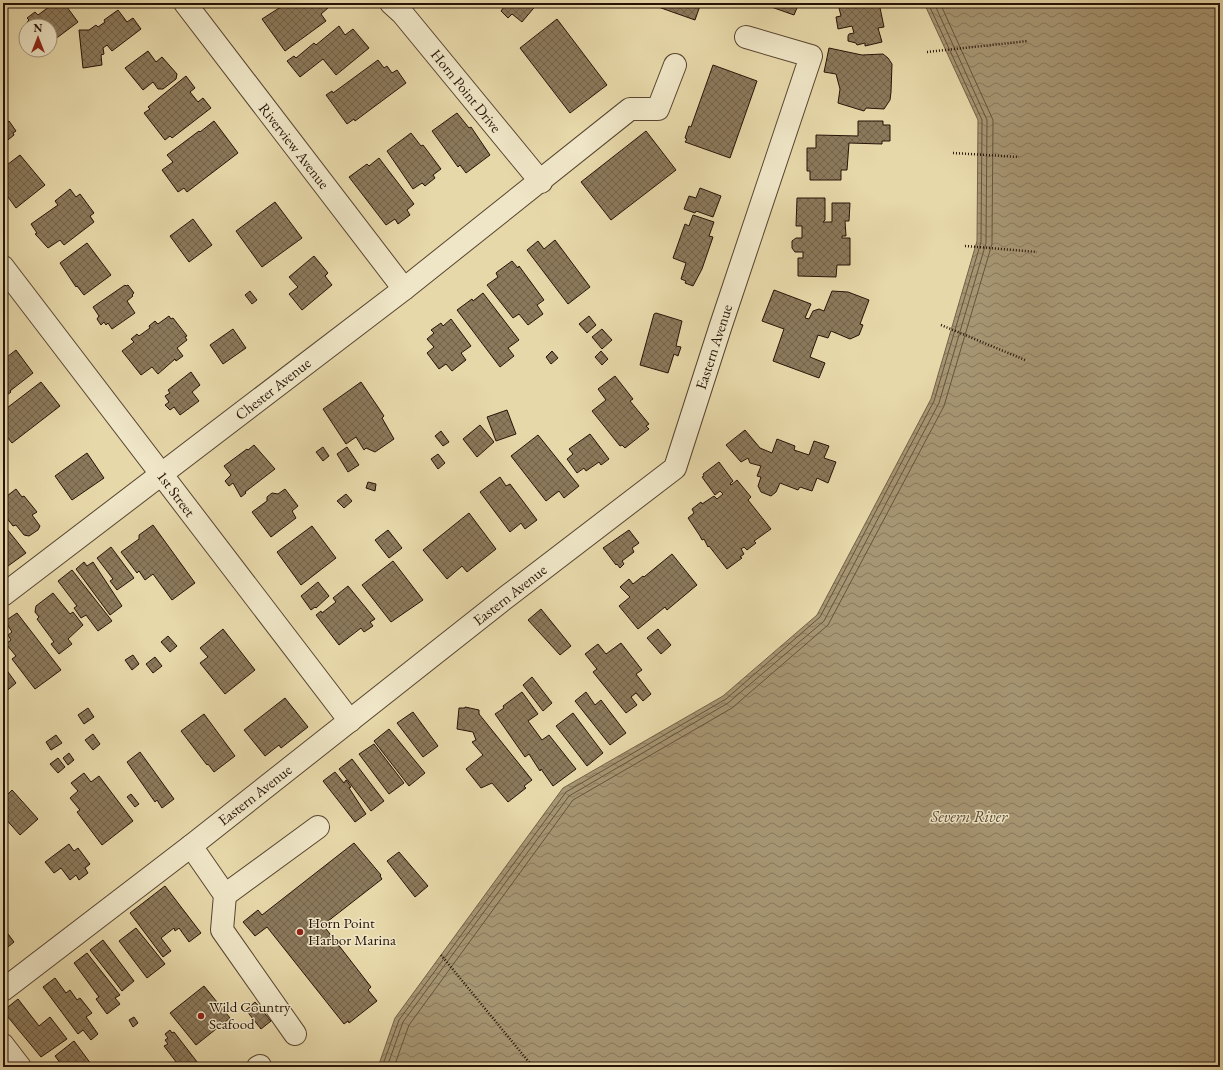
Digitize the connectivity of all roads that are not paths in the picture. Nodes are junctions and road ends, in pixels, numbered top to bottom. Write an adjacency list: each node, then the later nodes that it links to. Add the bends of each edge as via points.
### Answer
1 (185, 3): 7 (street, Riverview Avenue)
2 (390, 3): 5 (street, Horn Point Drive, via 402,13)
3 (746, 37): 10 (street, Eastern Avenue, via 811,56 675,468)
4 (675, 65): 5 (street, Chester Avenue, via 658,109 630,109)
5 (541, 182): 7 (street, Chester Avenue)
6 (3, 267): 8 (street, 1st Street)
7 (404, 288): 8 (street, Chester Avenue)
8 (162, 474): 9 (street, Chester Avenue); 10 (street, 1st Street)
9 (3, 595)
10 (350, 721): 12 (street, Eastern Avenue)
11 (318, 827): 13 (street)
12 (192, 846): 13 (street); 14 (street, Eastern Avenue)
13 (225, 894): 15 (street, via 222,930)
14 (3, 990)
15 (295, 1034)
16 (3, 1045): 17 (street)
17 (20, 1067)

